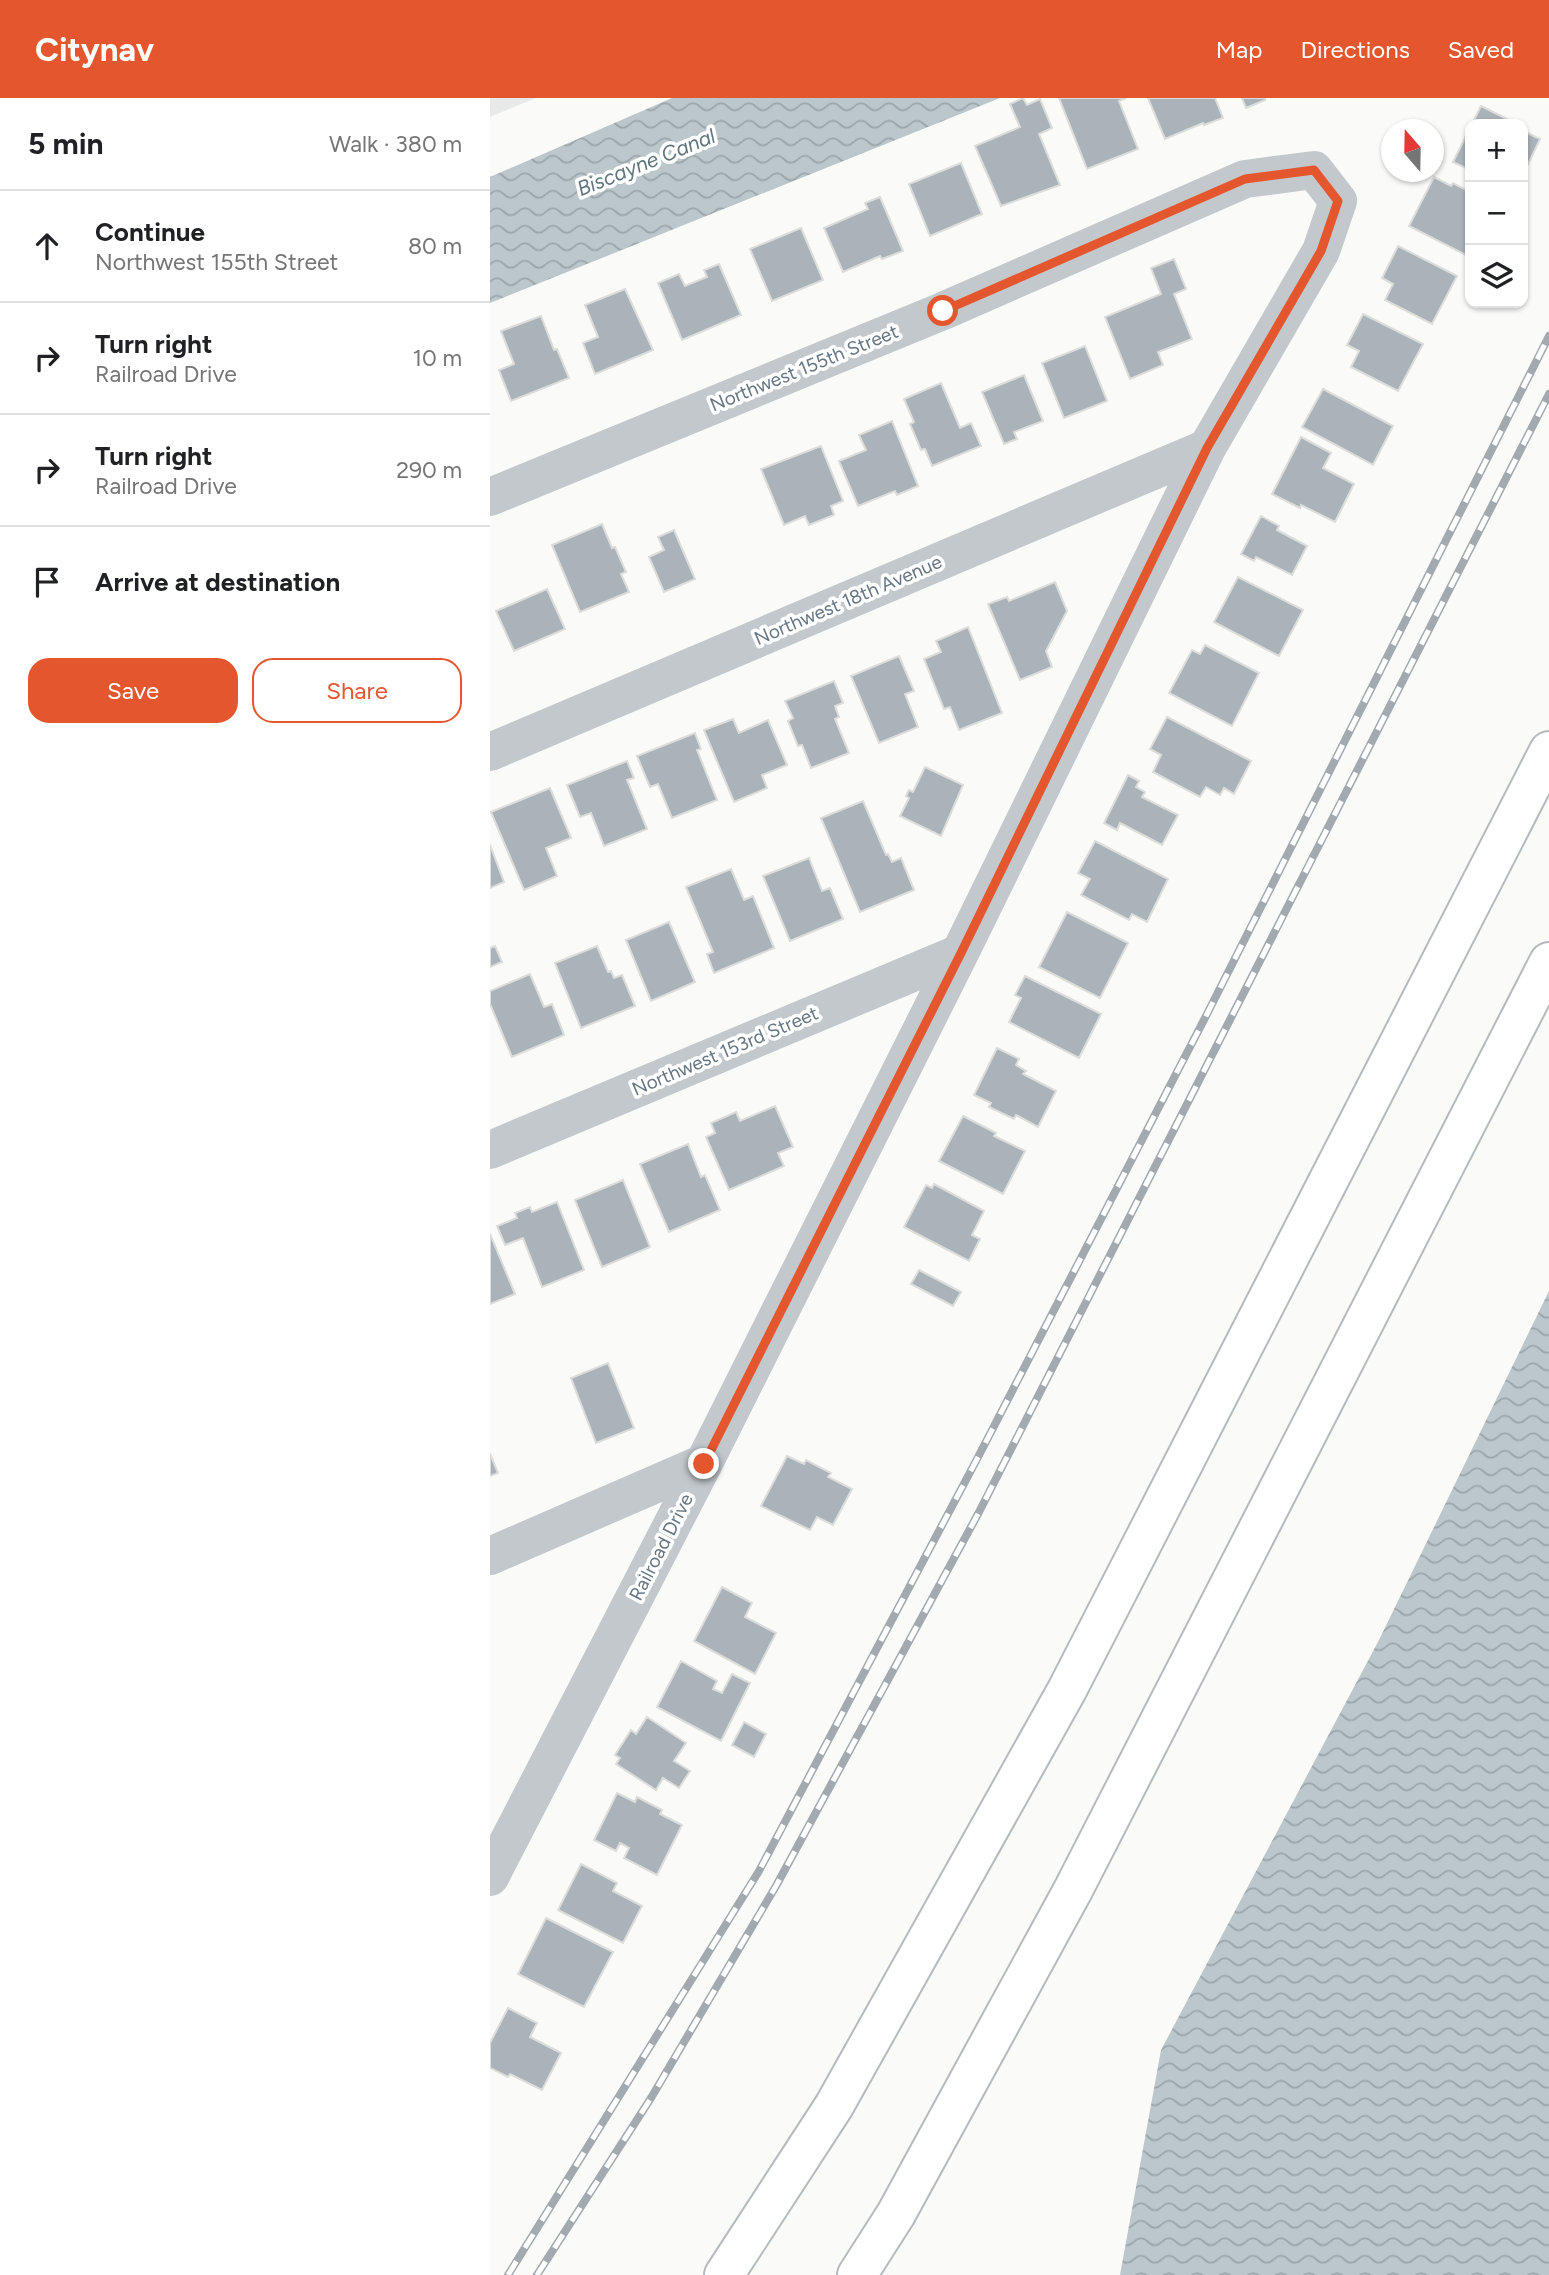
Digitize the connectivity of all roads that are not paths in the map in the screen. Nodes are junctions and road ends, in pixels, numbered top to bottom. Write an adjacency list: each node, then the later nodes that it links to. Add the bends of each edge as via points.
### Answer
1 (1314, 170): 2 (street, Railroad Drive, via 1338,201 1321,251); 3 (street, Northwest 155th Street, via 1245,179 943,311)
2 (1207, 448): 5 (street, Northwest 18th Avenue); 6 (street, Railroad Drive)
3 (490, 497)
4 (1549, 751): 12 (main road, via 1067,1690 834,2106)
5 (490, 752)
6 (961, 953): 8 (street, Northwest 153rd Street); 9 (street, Railroad Drive)
7 (1549, 962): 13 (main road, via 1073,1890 896,2214)
8 (490, 1150)
9 (704, 1464): 10 (street); 11 (street, Railroad Drive)
10 (490, 1556)
11 (490, 1877)
12 (724, 2275)
13 (857, 2275)

